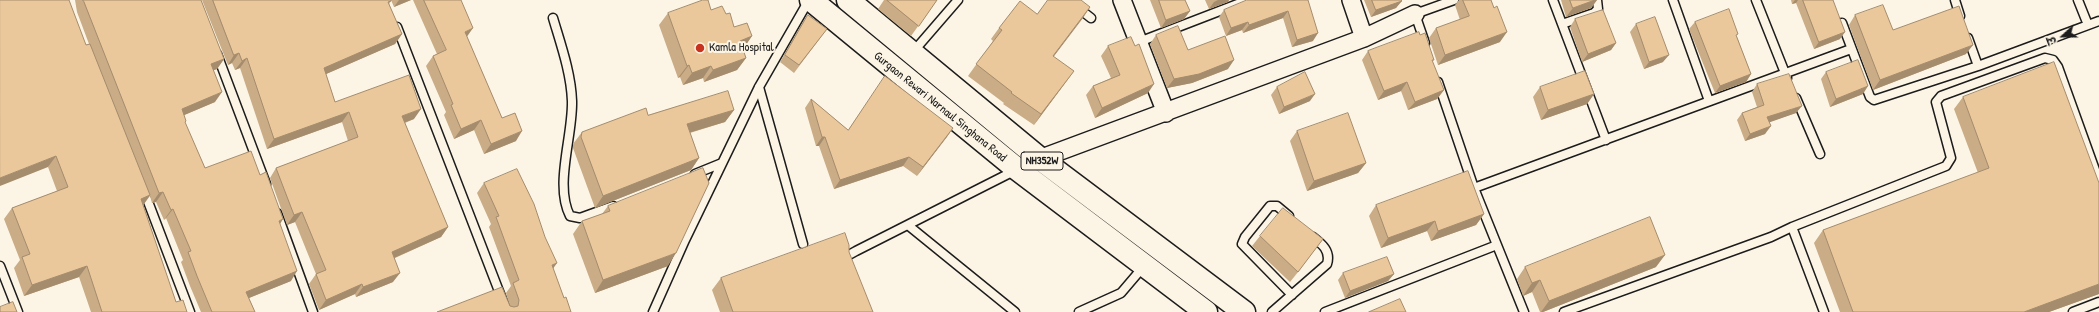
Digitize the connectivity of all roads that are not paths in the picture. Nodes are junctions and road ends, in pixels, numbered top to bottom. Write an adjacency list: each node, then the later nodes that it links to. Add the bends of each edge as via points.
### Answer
1 (810, 0): 32 (lane); 39 (highway, Gurgaon Rewari Narnaul Singhana Road / NH352W)
2 (848, 0): 28 (highway, NH352W)
3 (958, 0): 28 (lane)
4 (1068, 0): 18 (lane)
5 (1122, 0): 24 (street)
6 (1248, 0): 24 (lane)
7 (1351, 0): 23 (street)
8 (1454, 0): 15 (lane)
9 (1553, 0): 21 (lane)
10 (1597, 0): 21 (lane, via 1598,8 1594,13)
11 (1673, 0): 33 (lane)
12 (1756, 0): 30 (lane)
13 (1955, 0): 29 (lane)
14 (2078, 0): 22 (lane)
15 (1415, 14): 23 (street); 27 (lane)
16 (1838, 14): 26 (lane)
17 (554, 18): 45 (lane, via 570,76 572,102 564,183 565,207 570,216 580,218)
18 (1091, 18)
19 (394, 20): 61 (lane)
20 (2099, 21): 22 (lane)
21 (1562, 24): 35 (lane)
22 (2088, 25): 29 (lane)
23 (1364, 38): 34 (street)
24 (1139, 42): 34 (street)
25 (214, 46): 44 (lane)
26 (1851, 49): 29 (lane, via 1870,96 1874,100); 30 (lane)
27 (1428, 52)
28 (912, 53): 37 (highway, NH352W)
29 (1978, 66)
30 (1786, 74): 33 (lane); 36 (lane)
31 (1436, 75): 43 (lane)
32 (759, 87): 38 (lane); 51 (lane)
33 (1709, 101): 35 (lane)
34 (1166, 113): 37 (street)
35 (1606, 140): 43 (lane)
36 (1820, 154)
37 (1039, 158): 39 (street); 53 (highway, NH352W)
38 (722, 163): 40 (lane); 62 (lane)
39 (1017, 170): 48 (lane); 53 (highway, Gurgaon Rewari Narnaul Singhana Road / NH352W)
40 (687, 177)
41 (139, 179): 59 (lane)
42 (2099, 181): 49 (lane, via 2058,67 2053,60 2046,58 1940,96 1936,102 1951,158 1946,166)
43 (1474, 188): 52 (lane)
44 (269, 193)
45 (624, 202)
46 (275, 208): 60 (lane)
47 (1294, 221): 56 (lane, via 1277,206 1270,206 1242,244)
48 (909, 226): 54 (lane, via 847,256 845,262); 63 (lane)
49 (1792, 227): 70 (lane, via 1771,237); 71 (lane)
50 (1306, 230): 56 (lane, via 1323,245 1329,259 1324,269)
51 (803, 244)
52 (1497, 245): 68 (lane); 69 (lane)
53 (1150, 255): 64 (lane, via 1138,276 1121,293); 65 (highway, Gurgaon Rewari Narnaul Singhana Road / NH352W); 66 (highway, NH352W)
54 (848, 269)
55 (1, 270): 58 (lane)
56 (1292, 295): 67 (lane)
57 (2099, 302): 72 (lane)
58 (18, 312)
59 (190, 312)
60 (313, 312)
61 (506, 312)
62 (653, 312)
63 (1015, 312)
64 (1079, 312)
65 (1206, 312)
66 (1244, 312)
67 (1272, 312)
68 (1325, 312)
69 (1524, 312)
70 (1564, 312)
71 (1824, 312)
72 (2073, 312)

